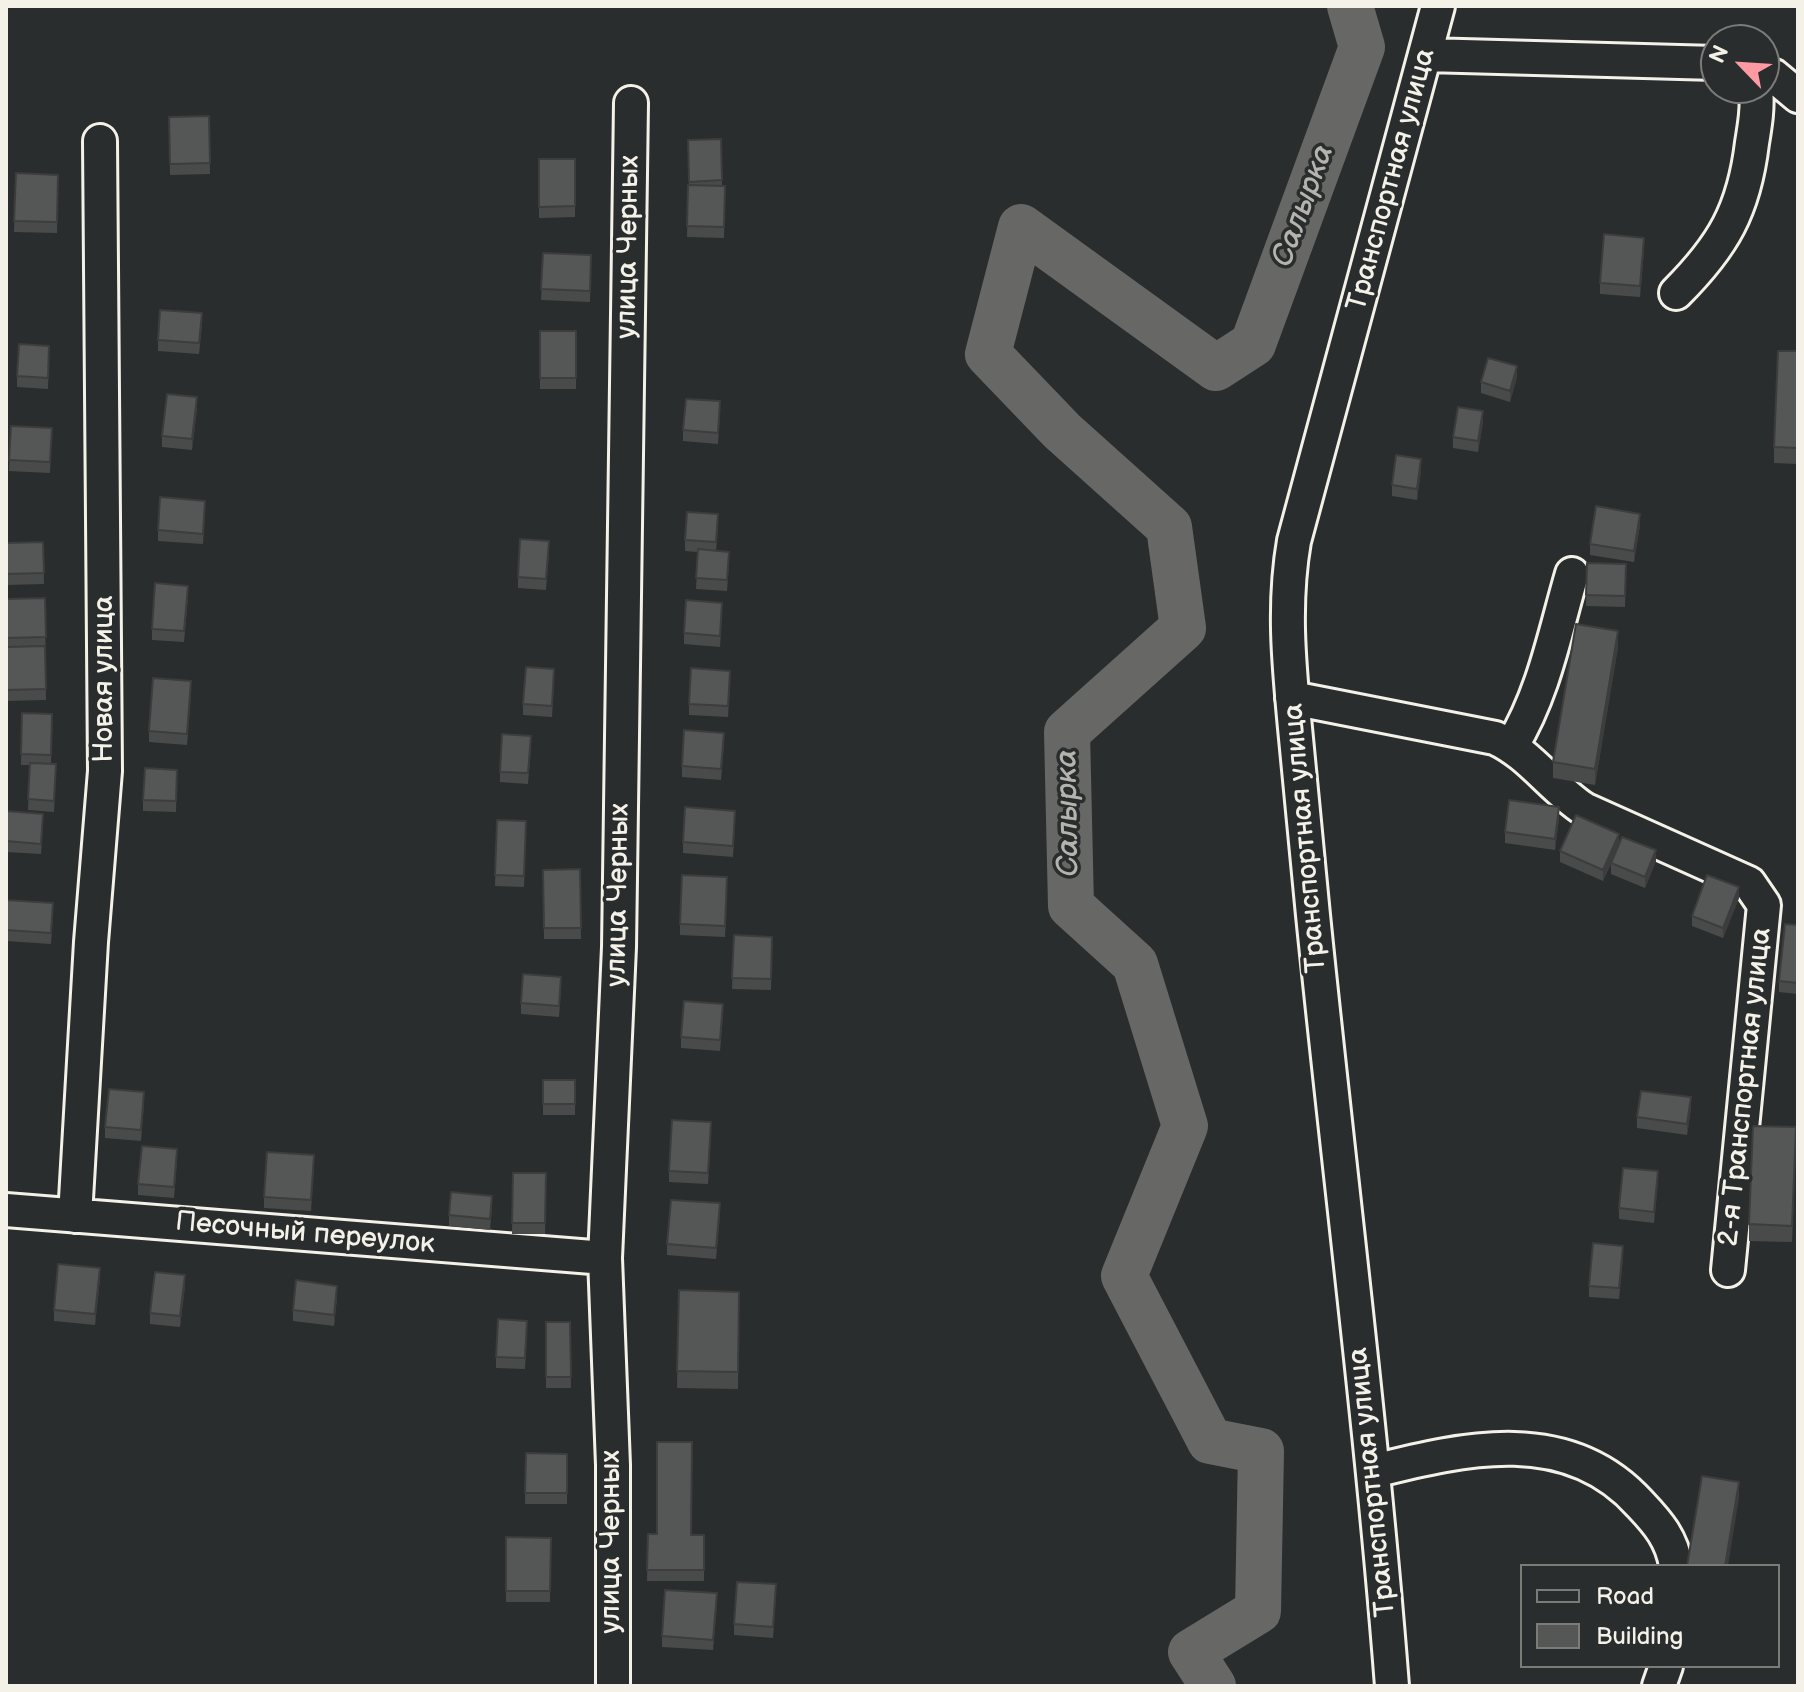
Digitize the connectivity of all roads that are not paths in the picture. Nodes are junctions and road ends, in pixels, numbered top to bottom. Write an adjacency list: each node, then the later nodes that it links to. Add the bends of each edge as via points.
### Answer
1 (1438, 6): 2 (street, Транспортная улица)
2 (1426, 55): 3 (street); 11 (street, Транспортная улица, via 1294,541 1286,616)
3 (1700, 63)
4 (1780, 83): 5 (street)
5 (1798, 96)
6 (631, 103): 15 (street, улица Черных, via 619,947)
7 (1757, 104): 9 (street, via 1737,212 1704,265)
8 (100, 141): 14 (street, Новая улица, via 105,771)
9 (1676, 293)
10 (1572, 574): 12 (street, via 1530,716)
11 (1292, 698): 12 (street, 2-я Транспортная улица, via 1477,732); 17 (street, Транспортная улица)
12 (1512, 745): 16 (street, 2-я Транспортная улица, via 1584,809 1749,883 1764,905)
13 (6, 1210): 14 (street, Песочный переулок)
14 (75, 1216): 15 (street, Песочный переулок)
15 (605, 1258): 19 (street, улица Черных, via 613,1465)
16 (1728, 1270)
17 (1374, 1471): 18 (street, via 1476,1450 1511,1447 1558,1454 1595,1467 1627,1489 1664,1531); 20 (street, Транспортная улица)
18 (1676, 1564)
19 (613, 1686)
20 (1392, 1686)

